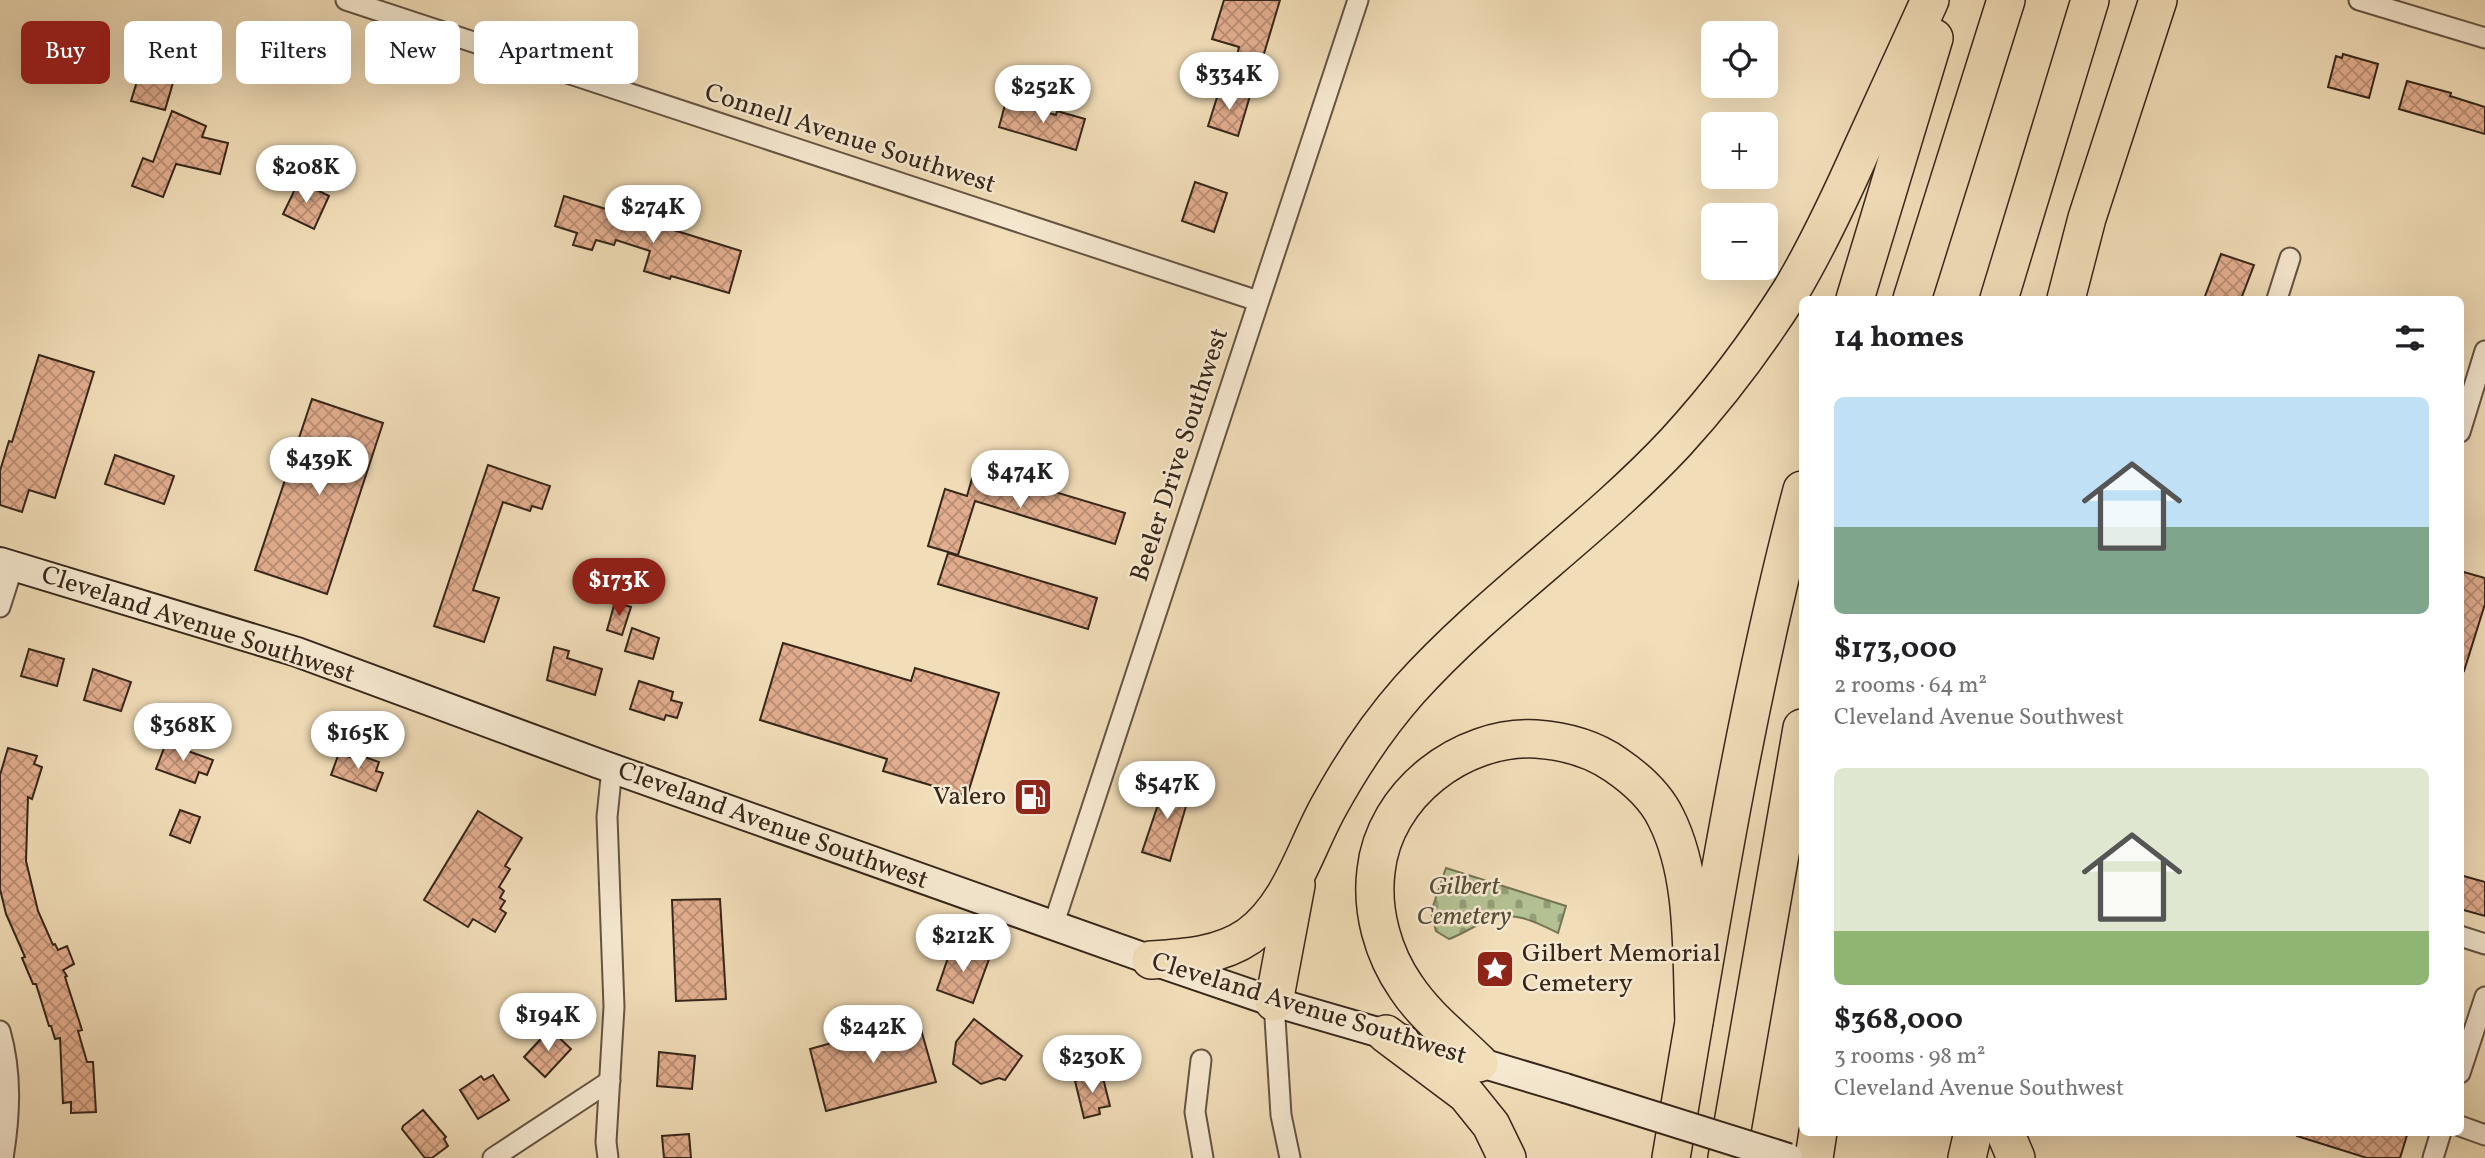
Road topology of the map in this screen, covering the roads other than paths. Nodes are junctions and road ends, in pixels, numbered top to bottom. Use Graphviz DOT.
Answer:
graph roads {
  1 [pos="346,0"];
  2 [pos="1358,0"];
  3 [pos="1930,0"];
  4 [pos="1945,0"];
  5 [pos="2006,0"];
  6 [pos="2090,0"];
  7 [pos="2099,0"];
  8 [pos="2158,0"];
  9 [pos="2360,0"];
  10 [pos="2485,38"];
  11 [pos="2054,119"];
  12 [pos="2290,258"];
  13 [pos="1856,296"];
  14 [pos="1913,296"];
  15 [pos="1999,296"];
  16 [pos="2067,296"];
  17 [pos="2278,296"];
  18 [pos="1258,301"];
  19 [pos="2485,351"];
  20 [pos="2464,419"];
  21 [pos="1799,503"];
  22 [pos="6,564"];
  23 [pos="0,607"];
  24 [pos="1799,746"];
  25 [pos="612,768"];
  26 [pos="1303,860"];
  27 [pos="1053,926"];
  28 [pos="2464,937"];
  29 [pos="2485,944"];
  30 [pos="1151,960"];
  31 [pos="2485,997"];
  32 [pos="1274,1002"];
  33 [pos="1694,1021"];
  34 [pos="0,1031"];
  35 [pos="1386,1034"];
  36 [pos="1201,1060"];
  37 [pos="2464,1061"];
  38 [pos="1479,1063"];
  39 [pos="610,1081"];
  40 [pos="2464,1127"];
  41 [pos="2485,1135"];
  42 [pos="1817,1136"];
  43 [pos="1972,1136"];
  44 [pos="2008,1136"];
  45 [pos="2440,1136"];
  46 [pos="3,1158"];
  47 [pos="494,1158"];
  48 [pos="608,1158"];
  49 [pos="1203,1158"];
  50 [pos="1290,1158"];
  51 [pos="1507,1158"];
  52 [pos="1671,1158"];
  53 [pos="1727,1158"];
  54 [pos="1788,1158"];
  55 [pos="1814,1158"];
  56 [pos="1967,1158"];
  57 [pos="2016,1158"];
  58 [pos="2433,1158"];
  1 -- 18 [label="street, Connell Avenue Southwest"];
  2 -- 18 [label="street, Beeler Drive Southwest"];
  3 -- 26 [label="highway"];
  4 -- 13 [label="highway"];
  5 -- 14 [label="highway"];
  6 -- 11 [label="highway"];
  7 -- 11 [label="highway"];
  8 -- 16 [label="highway"];
  9 -- 10 [label="street"];
  11 -- 15 [label="highway"];
  12 -- 17 [label="street"];
  18 -- 27 [label="street, Beeler Drive Southwest"];
  19 -- 20 [label="street"];
  21 -- 33 [label="highway"];
  22 -- 23 [label="street"];
  22 -- 25 [label="main road, Cleveland Avenue Southwest"];
  24 -- 53 [label="highway"];
  25 -- 27 [label="main road, Cleveland Avenue Southwest"];
  25 -- 39 [label="street"];
  26 -- 30 [label="highway"];
  26 -- 32 [label="highway"];
  27 -- 30 [label="main road, Cleveland Avenue Southwest"];
  28 -- 29 [label="street"];
  30 -- 32 [label="main road, Cleveland Avenue Southwest"];
  31 -- 37 [label="street"];
  32 -- 35 [label="main road, Cleveland Avenue Southwest"];
  32 -- 50 [label="street"];
  33 -- 38 [label="highway"];
  33 -- 52 [label="highway"];
  34 -- 46 [label="street"];
  35 -- 38 [label="main road, Cleveland Avenue Southwest"];
  35 -- 51 [label="highway"];
  36 -- 49 [label="street"];
  38 -- 54 [label="main road, Cleveland Avenue Southwest, bridge"];
  39 -- 47 [label="street"];
  39 -- 48 [label="street"];
  40 -- 41 [label="street"];
  42 -- 55 [label="highway"];
  43 -- 56 [label="highway"];
  44 -- 57 [label="highway"];
  45 -- 58 [label="street"];
}
